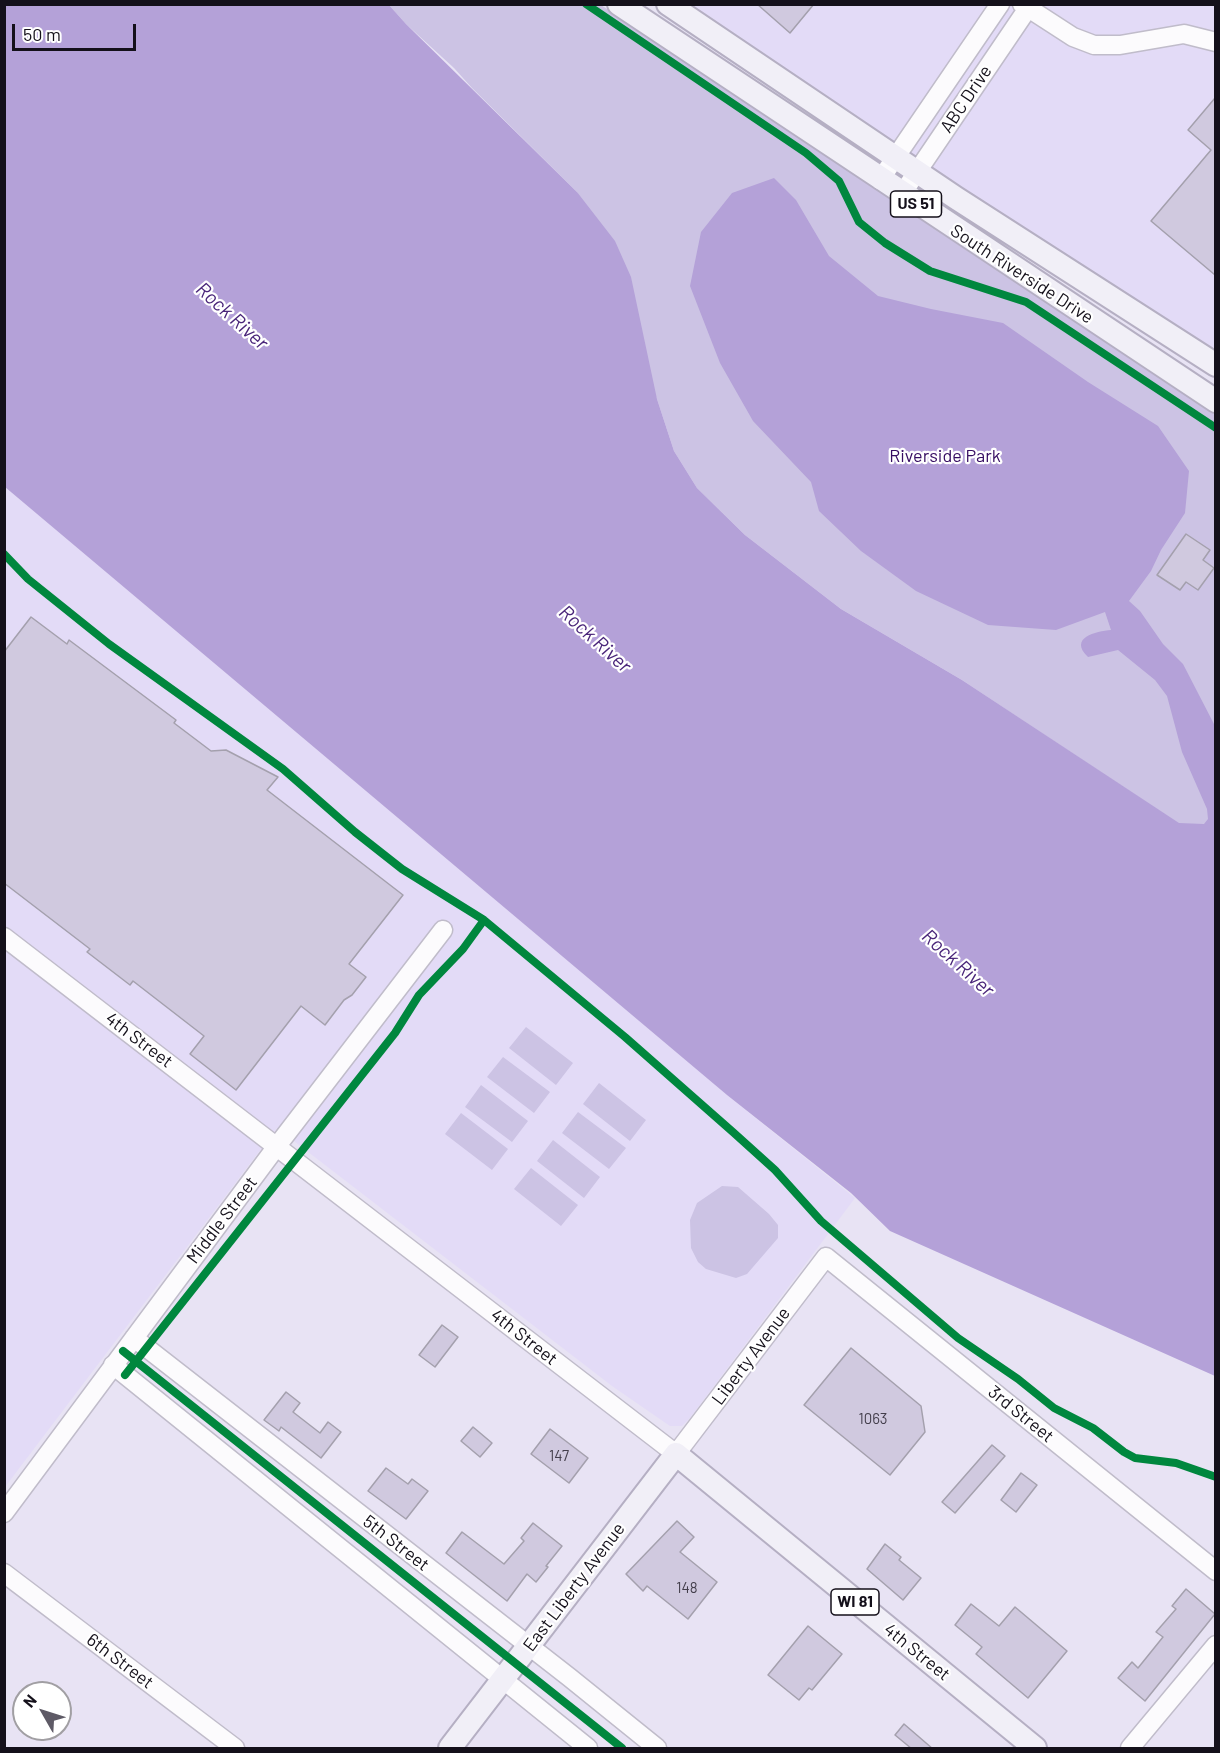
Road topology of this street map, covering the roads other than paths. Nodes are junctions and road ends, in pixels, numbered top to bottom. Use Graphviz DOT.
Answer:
graph roads {
  1 [pos="619,4"];
  2 [pos="668,4"];
  3 [pos="1000,4"];
  4 [pos="1025,6"];
  5 [pos="1215,42"];
  6 [pos="896,157"];
  7 [pos="917,171"];
  8 [pos="880,180"];
  9 [pos="902,195"];
  10 [pos="1215,365"];
  11 [pos="1215,402"];
  12 [pos="443,930"];
  13 [pos="4,937"];
  14 [pos="277,1146"];
  15 [pos="826,1257"];
  16 [pos="134,1338"];
  17 [pos="113,1365"];
  18 [pos="676,1454"];
  19 [pos="4,1513"];
  20 [pos="1215,1571"];
  21 [pos="4,1573"];
  22 [pos="1215,1645"];
  23 [pos="529,1647"];
  24 [pos="504,1679"];
  25 [pos="235,1749"];
  26 [pos="450,1749"];
  27 [pos="588,1749"];
  28 [pos="657,1749"];
  29 [pos="1035,1749"];
  30 [pos="1130,1749"];
  1 -- 8 [label="main road, South Riverside Drive / US 51"];
  2 -- 6 [label="main road, South Riverside Drive / US 51"];
  3 -- 6 [label="street, ABC Drive"];
  4 -- 5 [label="street"];
  4 -- 7 [label="street, ABC Drive"];
  6 -- 7 [label="main road, South Riverside Drive / US 51"];
  6 -- 8 [label="street, ABC Drive"];
  7 -- 9 [label="street, ABC Drive"];
  7 -- 10 [label="main road, South Riverside Drive / US 51"];
  8 -- 9 [label="main road, South Riverside Drive / US 51"];
  9 -- 11 [label="main road, South Riverside Drive / US 51"];
  12 -- 14 [label="street, Middle Street"];
  13 -- 14 [label="street, 4th Street"];
  14 -- 16 [label="street, Middle Street"];
  14 -- 18 [label="street, 4th Street"];
  15 -- 18 [label="street, Liberty Avenue"];
  15 -- 20 [label="street, 3rd Street"];
  16 -- 17 [label="street, Middle Street"];
  16 -- 23 [label="street, 5th Street"];
  17 -- 19 [label="street, Middle Street"];
  17 -- 24 [label="street"];
  18 -- 23 [label="main road, East Liberty Avenue"];
  18 -- 29 [label="main road, 4th Street / WI 81"];
  21 -- 25 [label="street, 6th Street"];
  22 -- 30 [label="street"];
  23 -- 24 [label="main road, East Liberty Avenue"];
  23 -- 28 [label="street, 5th Street"];
  24 -- 26 [label="main road, East Liberty Avenue"];
  24 -- 27 [label="street"];
}
